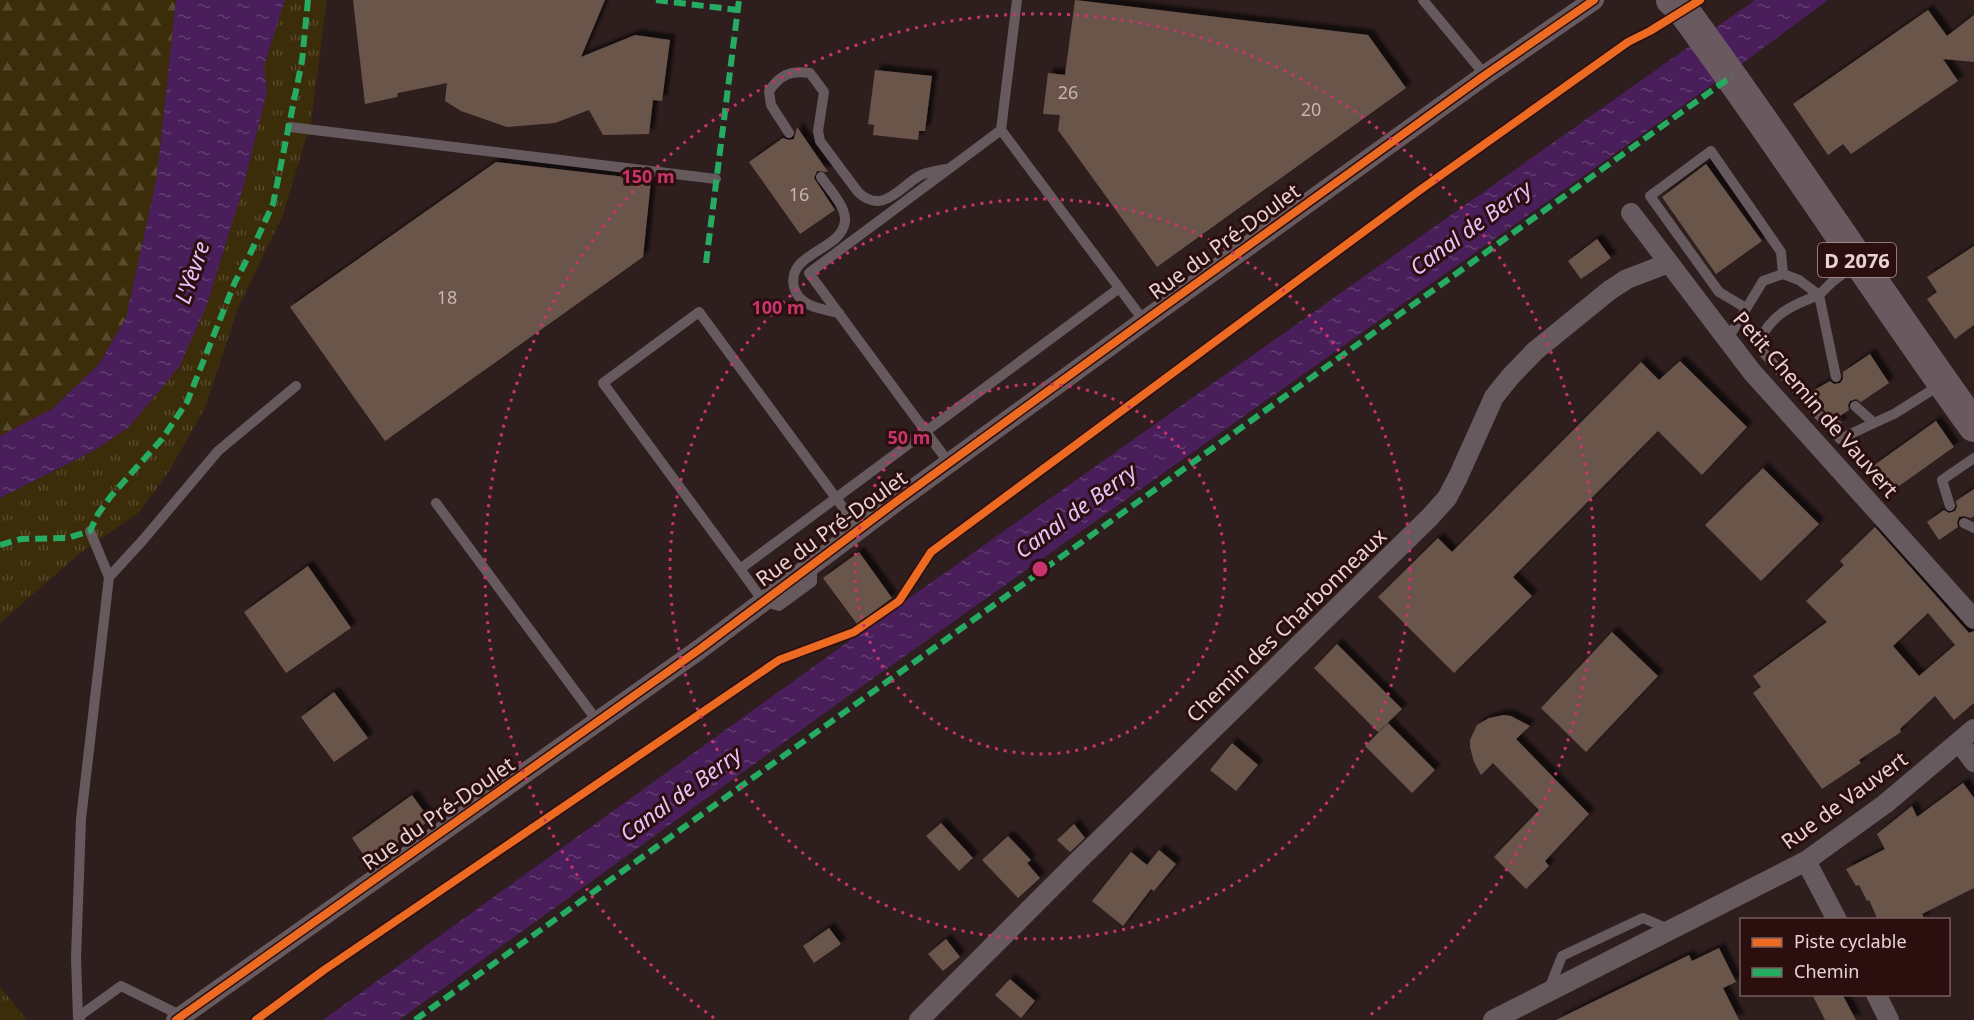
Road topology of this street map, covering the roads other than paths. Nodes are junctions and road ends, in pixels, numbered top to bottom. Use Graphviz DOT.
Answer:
graph roads {
  1 [pos="1017,0"];
  2 [pos="1423,0"];
  3 [pos="1594,0"];
  4 [pos="1678,5"];
  5 [pos="1485,75"];
  6 [pos="290,127"];
  7 [pos="1001,130"];
  8 [pos="789,133"];
  9 [pos="952,167"];
  10 [pos="820,177"];
  11 [pos="716,179"];
  12 [pos="1631,213"];
  13 [pos="1858,262"];
  14 [pos="1669,263"];
  15 [pos="1783,274"];
  16 [pos="1118,289"];
  17 [pos="1819,295"];
  18 [pos="1746,308"];
  19 [pos="839,313"];
  20 [pos="1144,321"];
  21 [pos="1727,340"];
  22 [pos="1836,377"];
  23 [pos="1943,383"];
  24 [pos="296,386"];
  25 [pos="1855,406"];
  26 [pos="1874,423"];
  27 [pos="1974,426"];
  28 [pos="926,431"];
  29 [pos="1974,458"];
  30 [pos="949,464"];
  31 [pos="836,498"];
  32 [pos="436,503"];
  33 [pos="1950,506"];
  34 [pos="859,529"];
  35 [pos="90,531"];
  36 [pos="740,569"];
  37 [pos="108,577"];
  38 [pos="763,601"];
  39 [pos="1974,619"];
  40 [pos="598,722"];
  41 [pos="1966,735"];
  42 [pos="1974,762"];
  43 [pos="1806,861"];
  44 [pos="1836,918"];
  45 [pos="1877,996"];
  46 [pos="179,1018"];
  47 [pos="79,1019"];
  48 [pos="919,1020"];
  49 [pos="1492,1020"];
  50 [pos="1890,1020"];
  1 -- 7 [label="lane"];
  2 -- 5 [label="lane"];
  3 -- 5 [label="street, Rue du Pré-Doulet"];
  4 -- 13 [label="main road, D 2076"];
  5 -- 20 [label="street, Rue du Pré-Doulet"];
  6 -- 11 [label="lane"];
  7 -- 9 [label="lane"];
  7 -- 16 [label="lane"];
  8 -- 9 [label="lane"];
  9 -- 19 [label="lane"];
  10 -- 19 [label="lane"];
  12 -- 14 [label="street, Petit Chemin de Vauvert"];
  13 -- 17 [label="lane"];
  13 -- 23 [label="main road, D 2076"];
  14 -- 21 [label="street, Petit Chemin de Vauvert"];
  14 -- 48 [label="street, Chemin des Charbonneaux"];
  15 -- 17 [label="lane"];
  15 -- 18 [label="lane"];
  15 -- 18 [label="lane"];
  16 -- 20 [label="lane"];
  16 -- 28 [label="lane"];
  17 -- 22 [label="lane"];
  17 -- 26 [label="lane"];
  18 -- 21 [label="lane"];
  19 -- 28 [label="lane"];
  20 -- 30 [label="street, Rue du Pré-Doulet"];
  21 -- 39 [label="street, Petit Chemin de Vauvert"];
  23 -- 26 [label="lane"];
  23 -- 27 [label="main road, D 2076"];
  24 -- 37 [label="lane"];
  25 -- 26 [label="lane"];
  28 -- 30 [label="lane"];
  28 -- 31 [label="lane"];
  29 -- 33 [label="lane"];
  30 -- 34 [label="street, Rue du Pré-Doulet"];
  31 -- 34 [label="lane"];
  31 -- 36 [label="lane"];
  31 -- 36 [label="lane"];
  32 -- 40 [label="lane"];
  34 -- 38 [label="street, Rue du Pré-Doulet"];
  35 -- 37 [label="lane"];
  36 -- 38 [label="lane"];
  37 -- 47 [label="lane"];
  38 -- 40 [label="street, Rue du Pré-Doulet"];
  40 -- 46 [label="street, Rue du Pré-Doulet"];
  41 -- 42 [label="street"];
  41 -- 43 [label="street, Rue de Vauvert"];
  43 -- 44 [label="street"];
  43 -- 49 [label="street, Rue de Vauvert"];
  45 -- 50 [label="street"];
  46 -- 47 [label="lane"];
}
